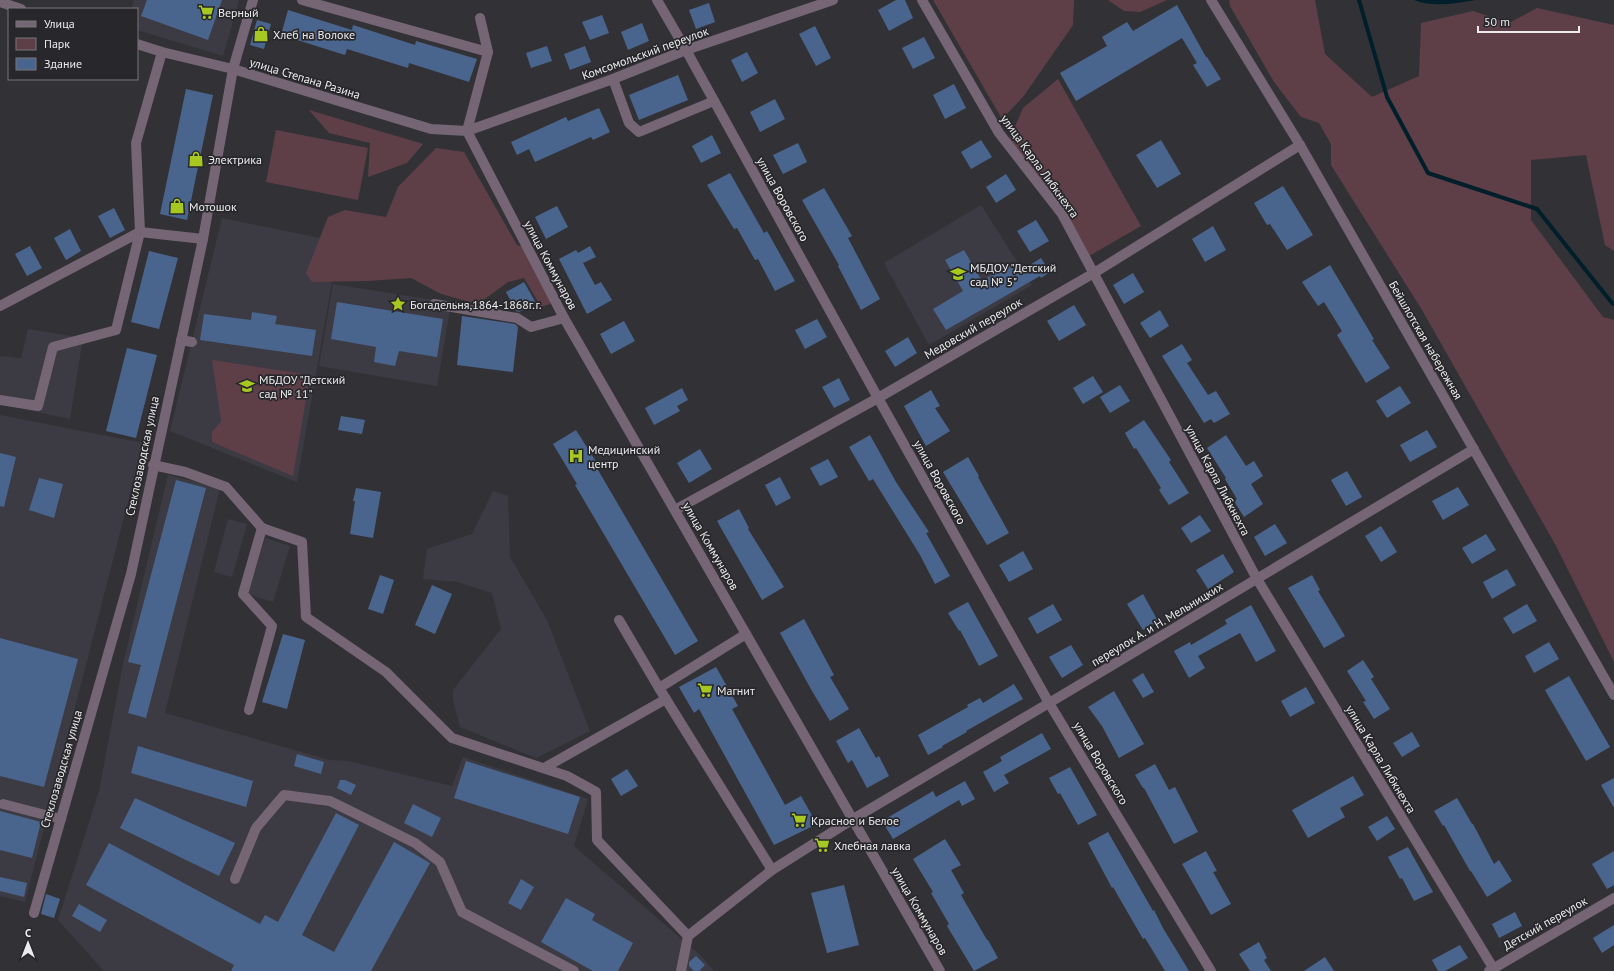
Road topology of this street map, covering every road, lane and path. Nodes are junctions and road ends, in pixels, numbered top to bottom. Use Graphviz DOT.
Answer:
graph roads {
  1 [pos="253,0"];
  2 [pos="302,0"];
  3 [pos="657,0"];
  4 [pos="833,0"];
  5 [pos="922,0"];
  6 [pos="1211,0"];
  7 [pos="0,2"];
  8 [pos="18,8"];
  9 [pos="480,18"];
  10 [pos="138,44"];
  11 [pos="686,50"];
  12 [pos="162,52"];
  13 [pos="488,52"];
  14 [pos="233,69"];
  15 [pos="613,79"];
  16 [pos="714,101"];
  17 [pos="467,131"];
  18 [pos="1300,145"];
  19 [pos="140,232"];
  20 [pos="202,239"];
  21 [pos="1094,273"];
  22 [pos="434,304"];
  23 [pos="0,306"];
  24 [pos="564,318"];
  25 [pos="181,340"];
  26 [pos="192,342"];
  27 [pos="878,398"];
  28 [pos="0,400"];
  29 [pos="1474,449"];
  30 [pos="153,465"];
  31 [pos="675,510"];
  32 [pos="262,528"];
  33 [pos="1257,579"];
  34 [pos="619,620"];
  35 [pos="746,634"];
  36 [pos="659,688"];
  37 [pos="1614,695"];
  38 [pos="666,699"];
  39 [pos="1049,703"];
  40 [pos="249,710"];
  41 [pos="544,768"];
  42 [pos="3,804"];
  43 [pos="61,819"];
  44 [pos="853,819"];
  45 [pos="772,870"];
  46 [pos="235,879"];
  47 [pos="1614,898"];
  48 [pos="34,913"];
  49 [pos="688,936"];
  50 [pos="1492,970"];
  51 [pos="574,971"];
  52 [pos="681,971"];
  53 [pos="940,971"];
  54 [pos="1211,971"];
  1 -- 14 [label="street, Стеклозаводская улица"];
  2 -- 13 [label="street"];
  3 -- 11 [label="street, улица Воровского"];
  4 -- 11 [label="street, Комсомольский переулок"];
  5 -- 21 [label="street, улица Карла Либкнехта"];
  6 -- 18 [label="street, Бейшлотская набережная"];
  7 -- 8 [label="street"];
  9 -- 13 [label="street"];
  10 -- 12 [label="street, улица Степана Разина"];
  11 -- 15 [label="street, Комсомольский переулок"];
  11 -- 16 [label="street, улица Воровского"];
  12 -- 14 [label="street, улица Степана Разина"];
  12 -- 19 [label="street"];
  13 -- 17 [label="street"];
  14 -- 17 [label="street, улица Степана Разина"];
  14 -- 20 [label="street, Стеклозаводская улица"];
  15 -- 16 [label="street"];
  15 -- 17 [label="street, Комсомольский переулок"];
  16 -- 27 [label="street, улица Воровского"];
  17 -- 24 [label="street, улица Коммунаров"];
  18 -- 21 [label="street, Медовский переулок"];
  18 -- 29 [label="street, Бейшлотская набережная"];
  19 -- 20 [label="street"];
  19 -- 23 [label="street"];
  19 -- 28 [label="street"];
  20 -- 25 [label="street, Стеклозаводская улица"];
  21 -- 27 [label="street, Медовский переулок"];
  21 -- 33 [label="street, улица Карла Либкнехта"];
  22 -- 24 [label="street"];
  24 -- 31 [label="street, улица Коммунаров"];
  25 -- 26 [label="street"];
  25 -- 30 [label="street, Стеклозаводская улица"];
  27 -- 31 [label="street, Медовский переулок"];
  27 -- 39 [label="street, улица Воровского"];
  29 -- 33 [label="street, переулок А. и Н. Мельницких"];
  29 -- 37 [label="street, Бейшлотская набережная"];
  30 -- 32 [label="street"];
  30 -- 43 [label="street, Стеклозаводская улица"];
  31 -- 35 [label="street, улица Коммунаров"];
  32 -- 40 [label="street"];
  32 -- 41 [label="street"];
  33 -- 39 [label="street, переулок А. и Н. Мельницких"];
  33 -- 50 [label="street, улица Карла Либкнехта"];
  34 -- 36 [label="street"];
  35 -- 36 [label="street"];
  35 -- 44 [label="street, улица Коммунаров"];
  36 -- 38 [label="street"];
  38 -- 41 [label="street"];
  38 -- 45 [label="street"];
  39 -- 44 [label="street, переулок А. и Н. Мельницких"];
  39 -- 54 [label="street, улица Воровского"];
  41 -- 49 [label="street"];
  42 -- 43 [label="street"];
  43 -- 48 [label="street, Стеклозаводская улица"];
  44 -- 45 [label="street, переулок А. и Н. Мельницких"];
  44 -- 53 [label="street, улица Коммунаров"];
  45 -- 49 [label="street, переулок А. и Н. Мельницких"];
  46 -- 51 [label="street"];
  47 -- 50 [label="street, Детский переулок"];
  49 -- 52 [label="street"];
}
